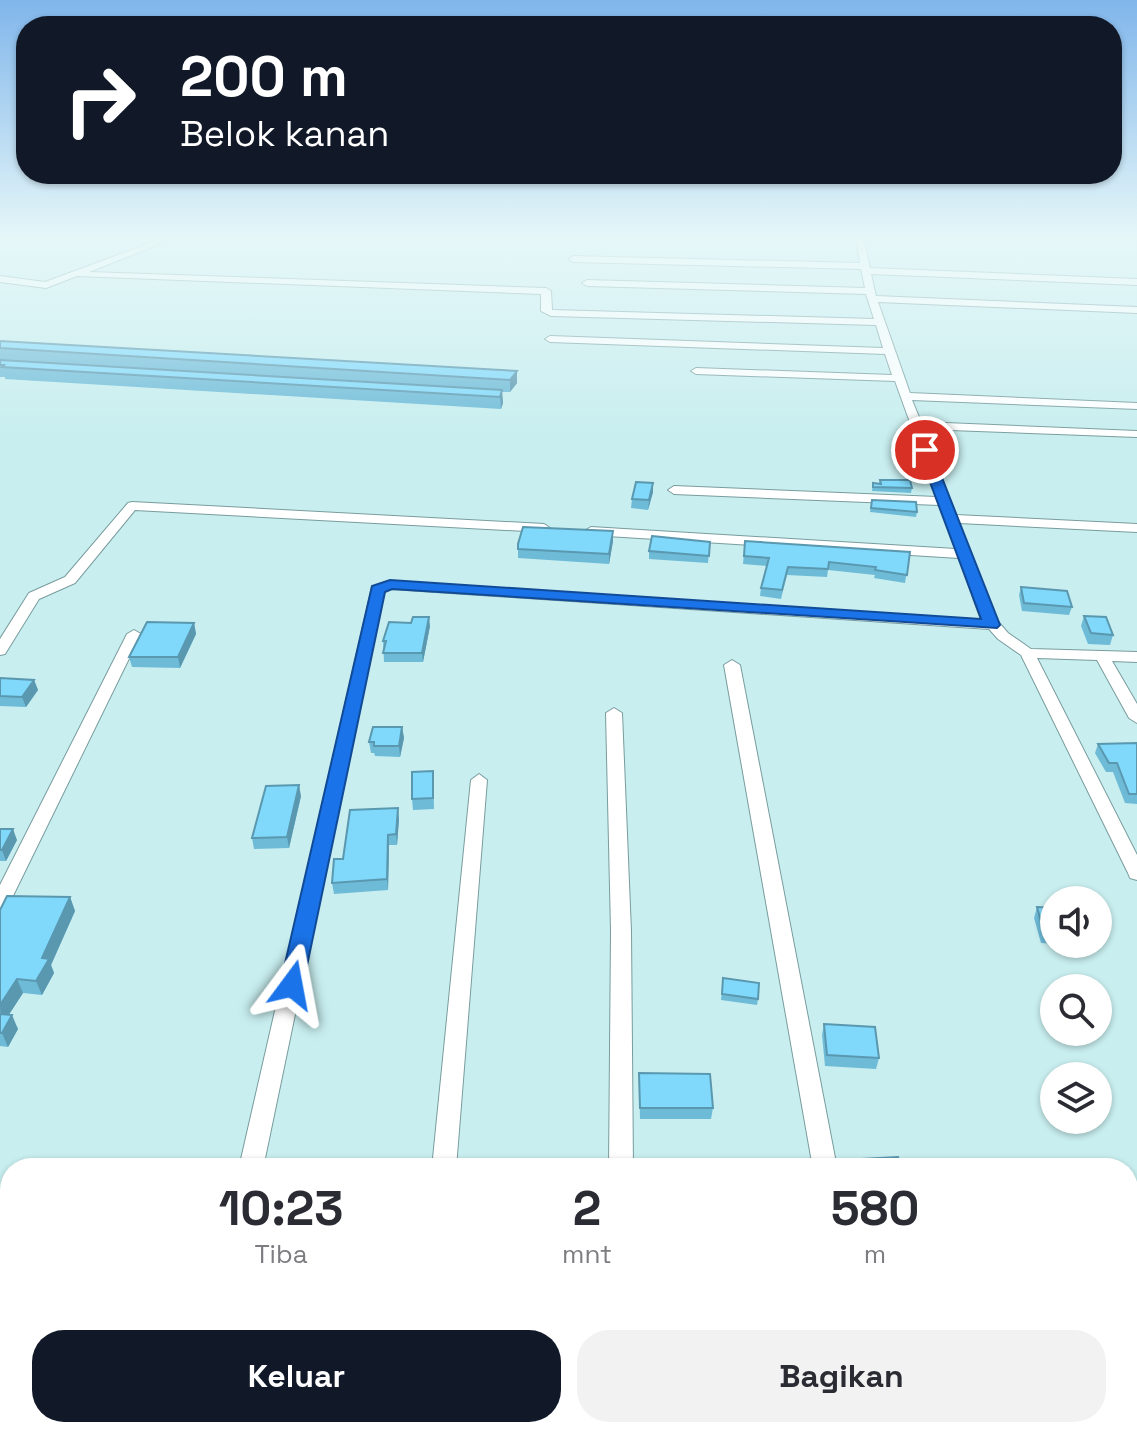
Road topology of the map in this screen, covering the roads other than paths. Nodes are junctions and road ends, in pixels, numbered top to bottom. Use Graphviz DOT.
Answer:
graph roads {
  1 [pos="546,306"];
  2 [pos="876,306"];
  3 [pos="1068,306"];
  4 [pos="1137,310"];
  5 [pos="882,322"];
  6 [pos="550,339"];
  7 [pos="889,351"];
  8 [pos="696,371"];
  9 [pos="899,378"];
  10 [pos="906,396"];
  11 [pos="1137,406"];
  12 [pos="916,425"];
  13 [pos="1137,434"];
  14 [pos="674,490"];
  15 [pos="942,501"];
  16 [pos="949,519"];
  17 [pos="1137,528"];
  18 [pos="557,529"];
  19 [pos="573,530"];
  20 [pos="964,554"];
  21 [pos="991,625"];
  22 [pos="134,634"];
  23 [pos="0,651"];
  24 [pos="1027,653"];
  25 [pos="1102,656"];
  26 [pos="1137,657"];
  27 [pos="732,665"];
  28 [pos="614,713"];
  29 [pos="1137,718"];
  30 [pos="479,780"];
  31 [pos="1137,873"];
  32 [pos="0,904"];
  33 [pos="253,1158"];
  34 [pos="445,1158"];
  35 [pos="621,1158"];
  36 [pos="823,1158"];
  1 -- 5 [label="street"];
  2 -- 5 [label="street"];
  3 -- 4 [label="street"];
  5 -- 7 [label="street"];
  6 -- 7 [label="street"];
  7 -- 9 [label="street"];
  8 -- 9 [label="street"];
  9 -- 10 [label="street"];
  10 -- 11 [label="street"];
  10 -- 12 [label="street"];
  12 -- 13 [label="street"];
  12 -- 15 [label="street"];
  14 -- 15 [label="street"];
  15 -- 16 [label="street"];
  16 -- 17 [label="street"];
  16 -- 20 [label="street"];
  18 -- 23 [label="street"];
  19 -- 20 [label="street"];
  20 -- 21 [label="street"];
  21 -- 24 [label="street"];
  21 -- 33 [label="street"];
  22 -- 32 [label="street"];
  24 -- 25 [label="street"];
  24 -- 31 [label="street"];
  25 -- 26 [label="street"];
  25 -- 29 [label="street"];
  27 -- 36 [label="street"];
  28 -- 35 [label="street"];
  30 -- 34 [label="street"];
}
